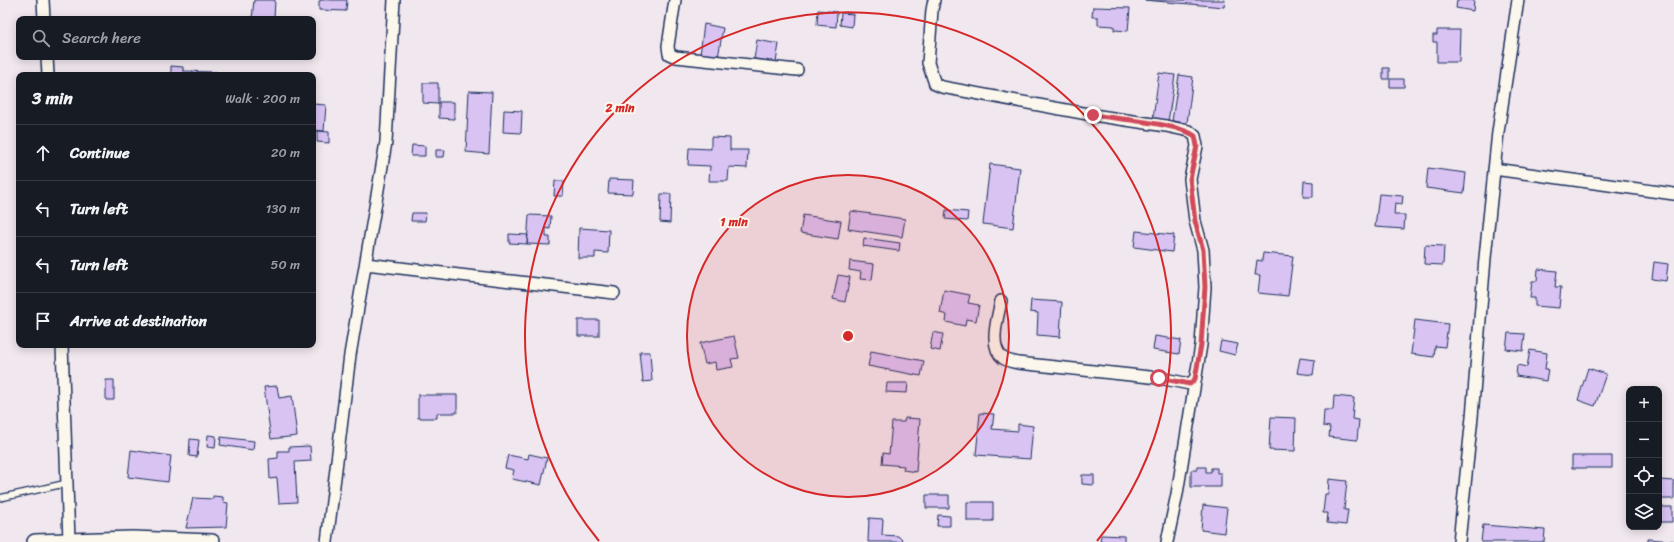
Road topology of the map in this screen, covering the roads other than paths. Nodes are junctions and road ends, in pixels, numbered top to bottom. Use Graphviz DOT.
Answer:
graph roads {
  1 [pos="43,0"];
  2 [pos="394,0"];
  3 [pos="675,0"];
  4 [pos="934,0"];
  5 [pos="1518,0"];
  6 [pos="44,16"];
  7 [pos="46,60"];
  8 [pos="797,70"];
  9 [pos="48,72"];
  10 [pos="1494,169"];
  11 [pos="1674,194"];
  12 [pos="366,264"];
  13 [pos="614,293"];
  14 [pos="1001,301"];
  15 [pos="62,348"];
  16 [pos="1195,379"];
  17 [pos="68,483"];
  18 [pos="0,498"];
  19 [pos="69,541"];
  20 [pos="34,542"];
  21 [pos="212,542"];
  22 [pos="327,542"];
  23 [pos="1167,542"];
  24 [pos="1459,542"];
  1 -- 6 [label="street"];
  2 -- 12 [label="street"];
  3 -- 8 [label="street"];
  4 -- 16 [label="street"];
  5 -- 10 [label="street"];
  7 -- 9 [label="street"];
  10 -- 11 [label="street"];
  10 -- 24 [label="street"];
  12 -- 13 [label="street"];
  12 -- 22 [label="street"];
  14 -- 16 [label="street"];
  15 -- 17 [label="street"];
  16 -- 23 [label="street"];
  17 -- 18 [label="lane"];
  17 -- 19 [label="street"];
  19 -- 20 [label="main road"];
  19 -- 21 [label="main road"];
}
